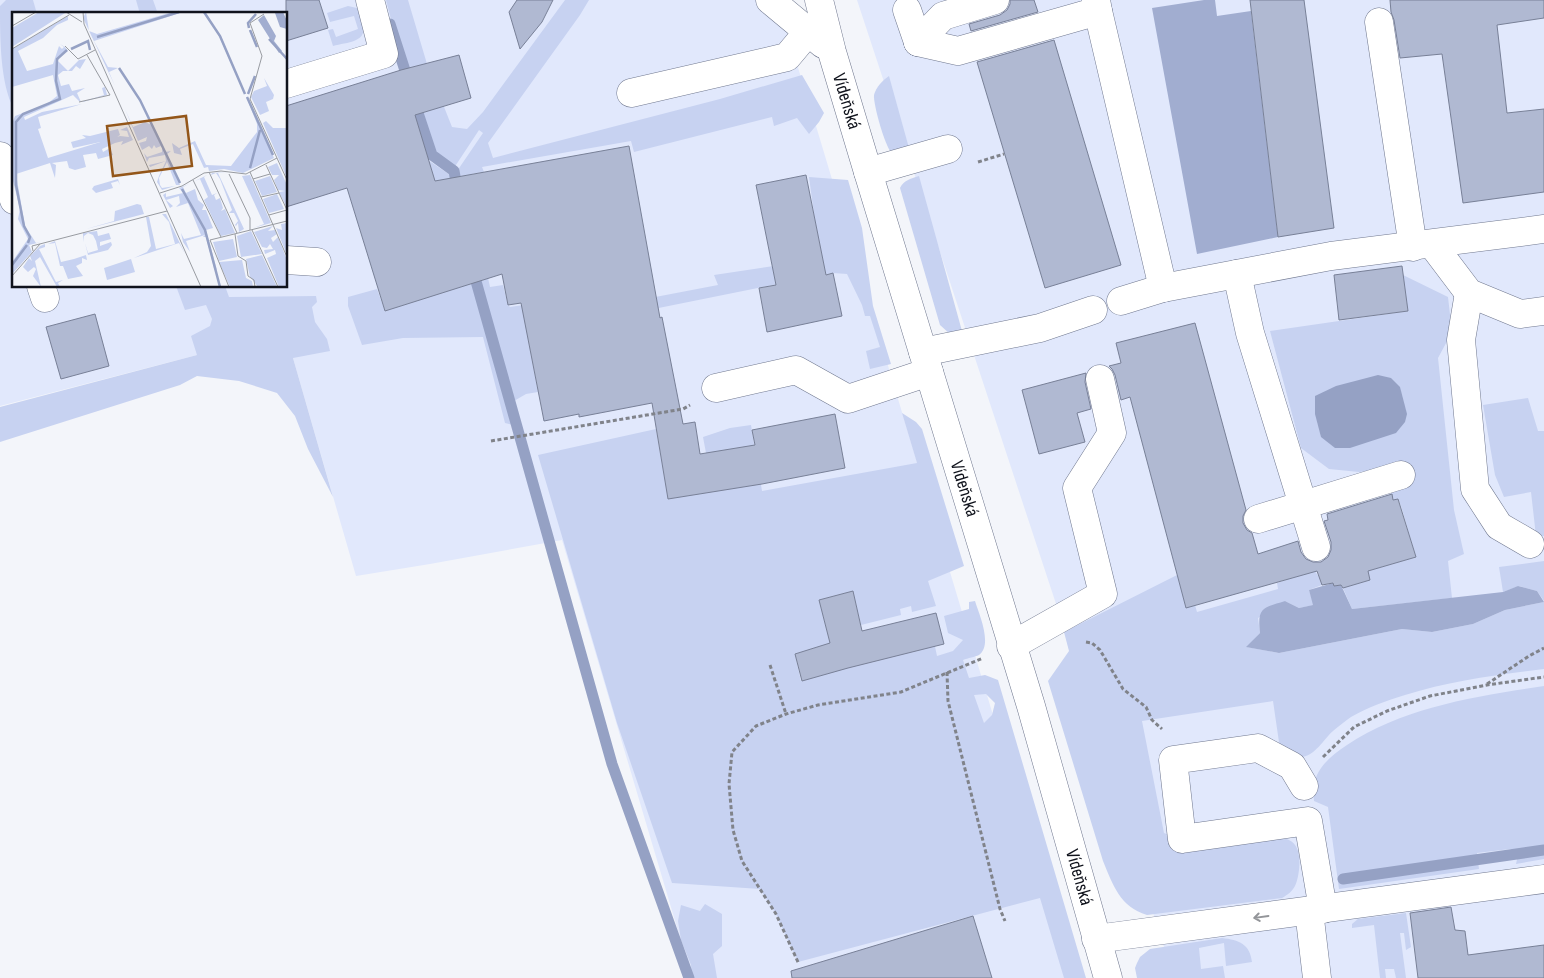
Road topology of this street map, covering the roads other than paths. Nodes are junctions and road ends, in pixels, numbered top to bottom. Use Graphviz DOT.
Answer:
graph roads {
  1 [pos="370,0"];
  2 [pos="770,0"];
  3 [pos="819,0"];
  4 [pos="995,0"];
  5 [pos="1097,6"];
  6 [pos="907,10"];
  7 [pos="1379,22"];
  8 [pos="808,32"];
  9 [pos="918,42"];
  10 [pos="832,52"];
  11 [pos="288,83"];
  12 [pos="631,93"];
  13 [pos="948,150"];
  14 [pos="0,156"];
  15 [pos="868,172"];
  16 [pos="12,194"];
  17 [pos="1544,229"];
  18 [pos="1423,246"];
  19 [pos="288,260"];
  20 [pos="317,262"];
  21 [pos="1237,274"];
  22 [pos="1163,288"];
  23 [pos="1469,292"];
  24 [pos="1120,301"];
  25 [pos="1093,310"];
  26 [pos="1544,311"];
  27 [pos="926,362"];
  28 [pos="1100,379"];
  29 [pos="716,388"];
  30 [pos="1401,475"];
  31 [pos="1304,505"];
  32 [pos="1258,519"];
  33 [pos="1530,544"];
  34 [pos="1316,547"];
  35 [pos="1011,646"];
  36 [pos="1304,786"];
  37 [pos="1544,879"];
  38 [pos="1316,910"];
  39 [pos="1096,939"];
  40 [pos="1108,978"];
  41 [pos="1317,978"];
  1 -- 11 [label="main road"];
  2 -- 8 [label="main road"];
  3 -- 10 [label="main road, Vídeňská"];
  4 -- 9 [label="main road"];
  5 -- 9 [label="main road"];
  5 -- 22 [label="main road"];
  6 -- 9 [label="main road"];
  7 -- 18 [label="main road"];
  8 -- 10 [label="main road"];
  8 -- 12 [label="main road"];
  10 -- 15 [label="main road, Vídeňská"];
  13 -- 15 [label="main road"];
  14 -- 16 [label="main road"];
  15 -- 27 [label="main road, Vídeňská"];
  17 -- 18 [label="main road"];
  18 -- 21 [label="main road"];
  18 -- 23 [label="main road"];
  19 -- 20 [label="main road"];
  21 -- 22 [label="main road"];
  21 -- 31 [label="main road"];
  22 -- 24 [label="main road"];
  23 -- 26 [label="main road"];
  23 -- 33 [label="main road"];
  25 -- 27 [label="main road"];
  27 -- 29 [label="main road"];
  27 -- 35 [label="main road, Vídeňská"];
  28 -- 35 [label="main road"];
  30 -- 31 [label="main road"];
  31 -- 32 [label="main road"];
  31 -- 34 [label="main road"];
  35 -- 39 [label="main road, Vídeňská"];
  36 -- 38 [label="main road"];
  37 -- 38 [label="main road"];
  38 -- 39 [label="main road, one-way"];
  38 -- 41 [label="main road"];
  39 -- 40 [label="main road, Vídeňská"];
}
